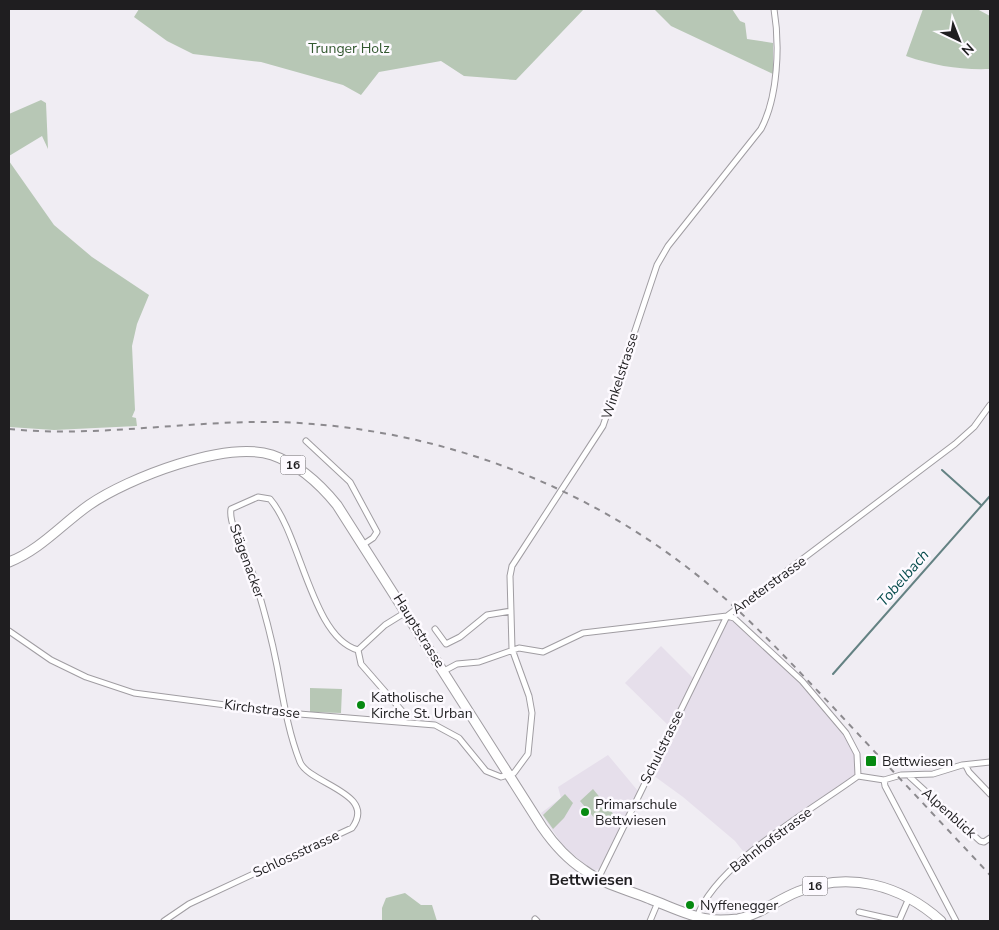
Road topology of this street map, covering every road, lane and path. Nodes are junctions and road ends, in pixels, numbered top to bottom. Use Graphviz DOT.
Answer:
graph roads {
  1 [pos="774,9"];
  2 [pos="990,405"];
  3 [pos="306,441"];
  4 [pos="364,544"];
  5 [pos="9,562"];
  6 [pos="511,611"];
  7 [pos="406,612"];
  8 [pos="728,616"];
  9 [pos="435,630"];
  10 [pos="9,631"];
  11 [pos="512,649"];
  12 [pos="358,650"];
  13 [pos="444,671"];
  14 [pos="287,713"];
  15 [pos="404,721"];
  16 [pos="990,762"];
  17 [pos="966,766"];
  18 [pos="509,775"];
  19 [pos="858,776"];
  20 [pos="910,776"];
  21 [pos="884,780"];
  22 [pos="990,794"];
  23 [pos="990,838"];
  24 [pos="598,879"];
  25 [pos="909,898"];
  26 [pos="658,902"];
  27 [pos="859,912"];
  28 [pos="698,917"];
  29 [pos="164,921"];
  30 [pos="650,921"];
  31 [pos="723,921"];
  32 [pos="899,921"];
  33 [pos="941,921"];
  34 [pos="956,921"];
  1 -- 6 [label="street, Winkelstrasse"];
  2 -- 8 [label="street, Aneterstrasse"];
  3 -- 4 [label="street"];
  4 -- 5 [label="main road, Hauptstrasse / 16"];
  4 -- 7 [label="main road, Hauptstrasse / 16"];
  6 -- 9 [label="street"];
  6 -- 11 [label="street, Winkelstrasse"];
  7 -- 12 [label="street"];
  7 -- 13 [label="main road, Hauptstrasse / 16"];
  8 -- 11 [label="street, Aneterstrasse"];
  8 -- 19 [label="street"];
  8 -- 24 [label="street, Schulstrasse"];
  10 -- 14 [label="street, Kirchstrasse"];
  11 -- 13 [label="street, Aneterstrasse"];
  11 -- 18 [label="street, Winkelstrasse"];
  12 -- 14 [label="street, Stägenacker"];
  12 -- 15 [label="street, Stägenacker"];
  13 -- 18 [label="main road, Hauptstrasse / 16"];
  14 -- 15 [label="street, Kirchstrasse"];
  14 -- 29 [label="street, Schlossstrasse"];
  15 -- 18 [label="street, Kirchstrasse"];
  16 -- 17 [label="street"];
  17 -- 20 [label="street"];
  17 -- 22 [label="street"];
  18 -- 24 [label="main road, Hauptstrasse / 16"];
  19 -- 21 [label="street"];
  19 -- 28 [label="street, Bahnhofstrasse"];
  20 -- 21 [label="street"];
  20 -- 23 [label="street, Alpenblick"];
  21 -- 34 [label="street"];
  24 -- 26 [label="main road, Hauptstrasse / 16"];
  25 -- 31 [label="main road, Hauptstrasse / 16"];
  25 -- 32 [label="street"];
  25 -- 33 [label="main road, Hauptstrasse / 16"];
  26 -- 28 [label="main road, Hauptstrasse / 16"];
  26 -- 30 [label="street"];
  27 -- 32 [label="street"];
  28 -- 31 [label="main road, Hauptstrasse / 16"];
}
